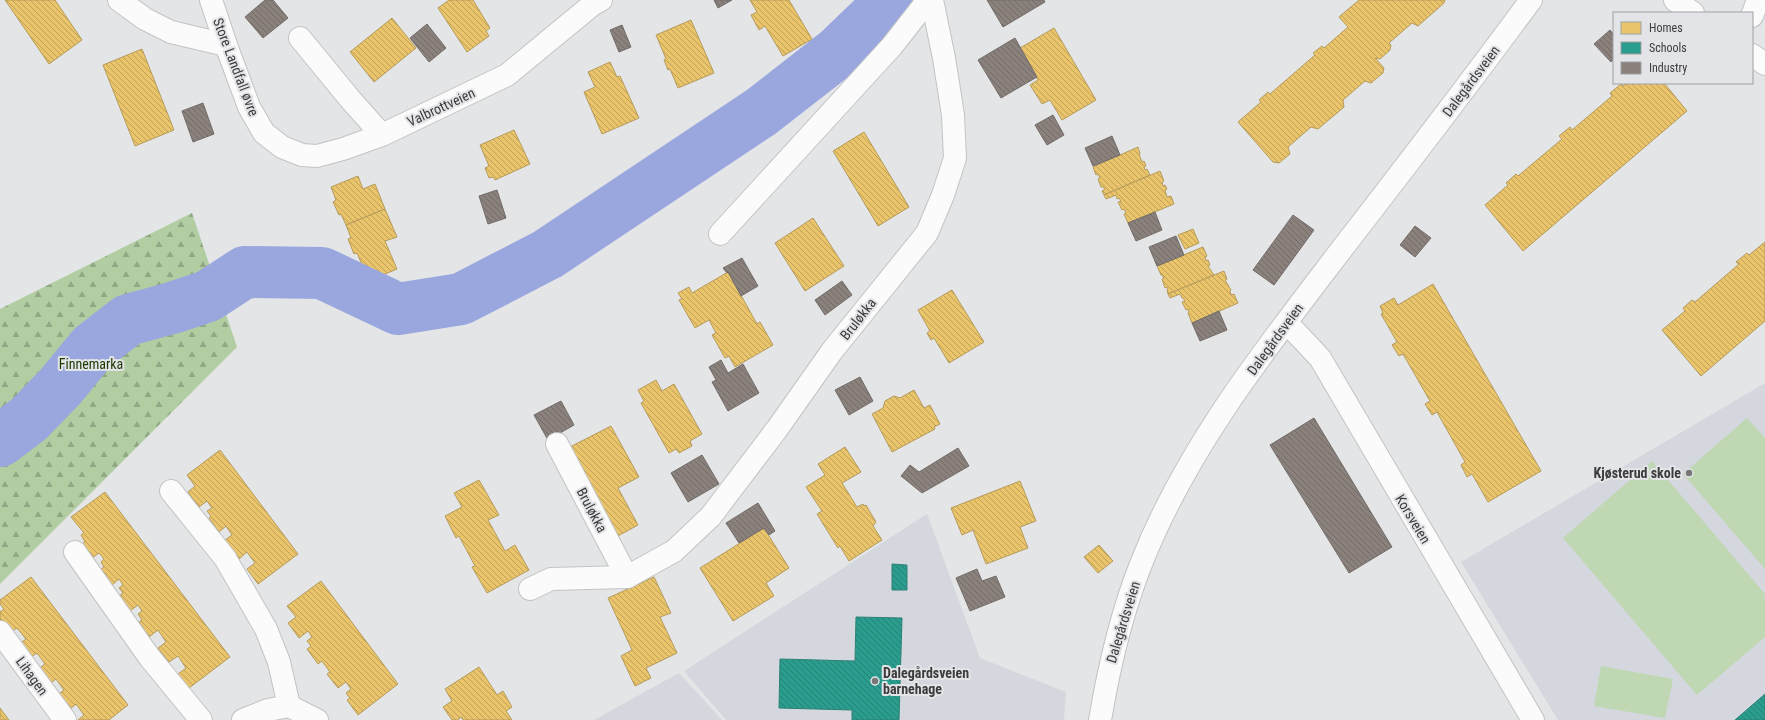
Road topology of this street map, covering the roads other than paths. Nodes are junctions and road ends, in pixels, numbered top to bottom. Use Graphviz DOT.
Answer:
graph roads {
  1 [pos="119,0"];
  2 [pos="211,0"];
  3 [pos="928,0"];
  4 [pos="932,0"];
  5 [pos="1531,0"];
  6 [pos="1675,0"];
  7 [pos="1758,0"];
  8 [pos="594,2"];
  9 [pos="1692,12"];
  10 [pos="1753,13"];
  11 [pos="300,38"];
  12 [pos="226,45"];
  13 [pos="1753,56"];
  14 [pos="1765,64"];
  15 [pos="264,133"];
  16 [pos="382,135"];
  17 [pos="720,234"];
  18 [pos="1287,323"];
  19 [pos="557,444"];
  20 [pos="171,491"];
  21 [pos="75,552"];
  22 [pos="627,577"];
  23 [pos="530,589"];
  24 [pos="0,632"];
  25 [pos="289,706"];
  26 [pos="65,720"];
  27 [pos="201,720"];
  28 [pos="243,720"];
  29 [pos="317,720"];
  30 [pos="1100,720"];
  31 [pos="1533,720"];
  1 -- 12 [label="street"];
  2 -- 12 [label="street, Store Landfall øvre"];
  3 -- 17 [label="street"];
  4 -- 22 [label="street, Bruløkka"];
  5 -- 18 [label="street, Dalegårdsveien"];
  6 -- 9 [label="street"];
  7 -- 10 [label="street"];
  8 -- 16 [label="street, Valbrottveien"];
  11 -- 16 [label="street"];
  12 -- 15 [label="street, Store Landfall øvre"];
  13 -- 14 [label="street"];
  15 -- 16 [label="street, Valbrottveien"];
  18 -- 30 [label="street, Dalegårdsveien"];
  18 -- 31 [label="street, Korsveien"];
  19 -- 22 [label="street, Bruløkka"];
  20 -- 25 [label="street"];
  21 -- 27 [label="street"];
  22 -- 23 [label="street, Bruløkka"];
  24 -- 26 [label="street, Lihagen"];
  25 -- 28 [label="street"];
  25 -- 29 [label="street"];
}
